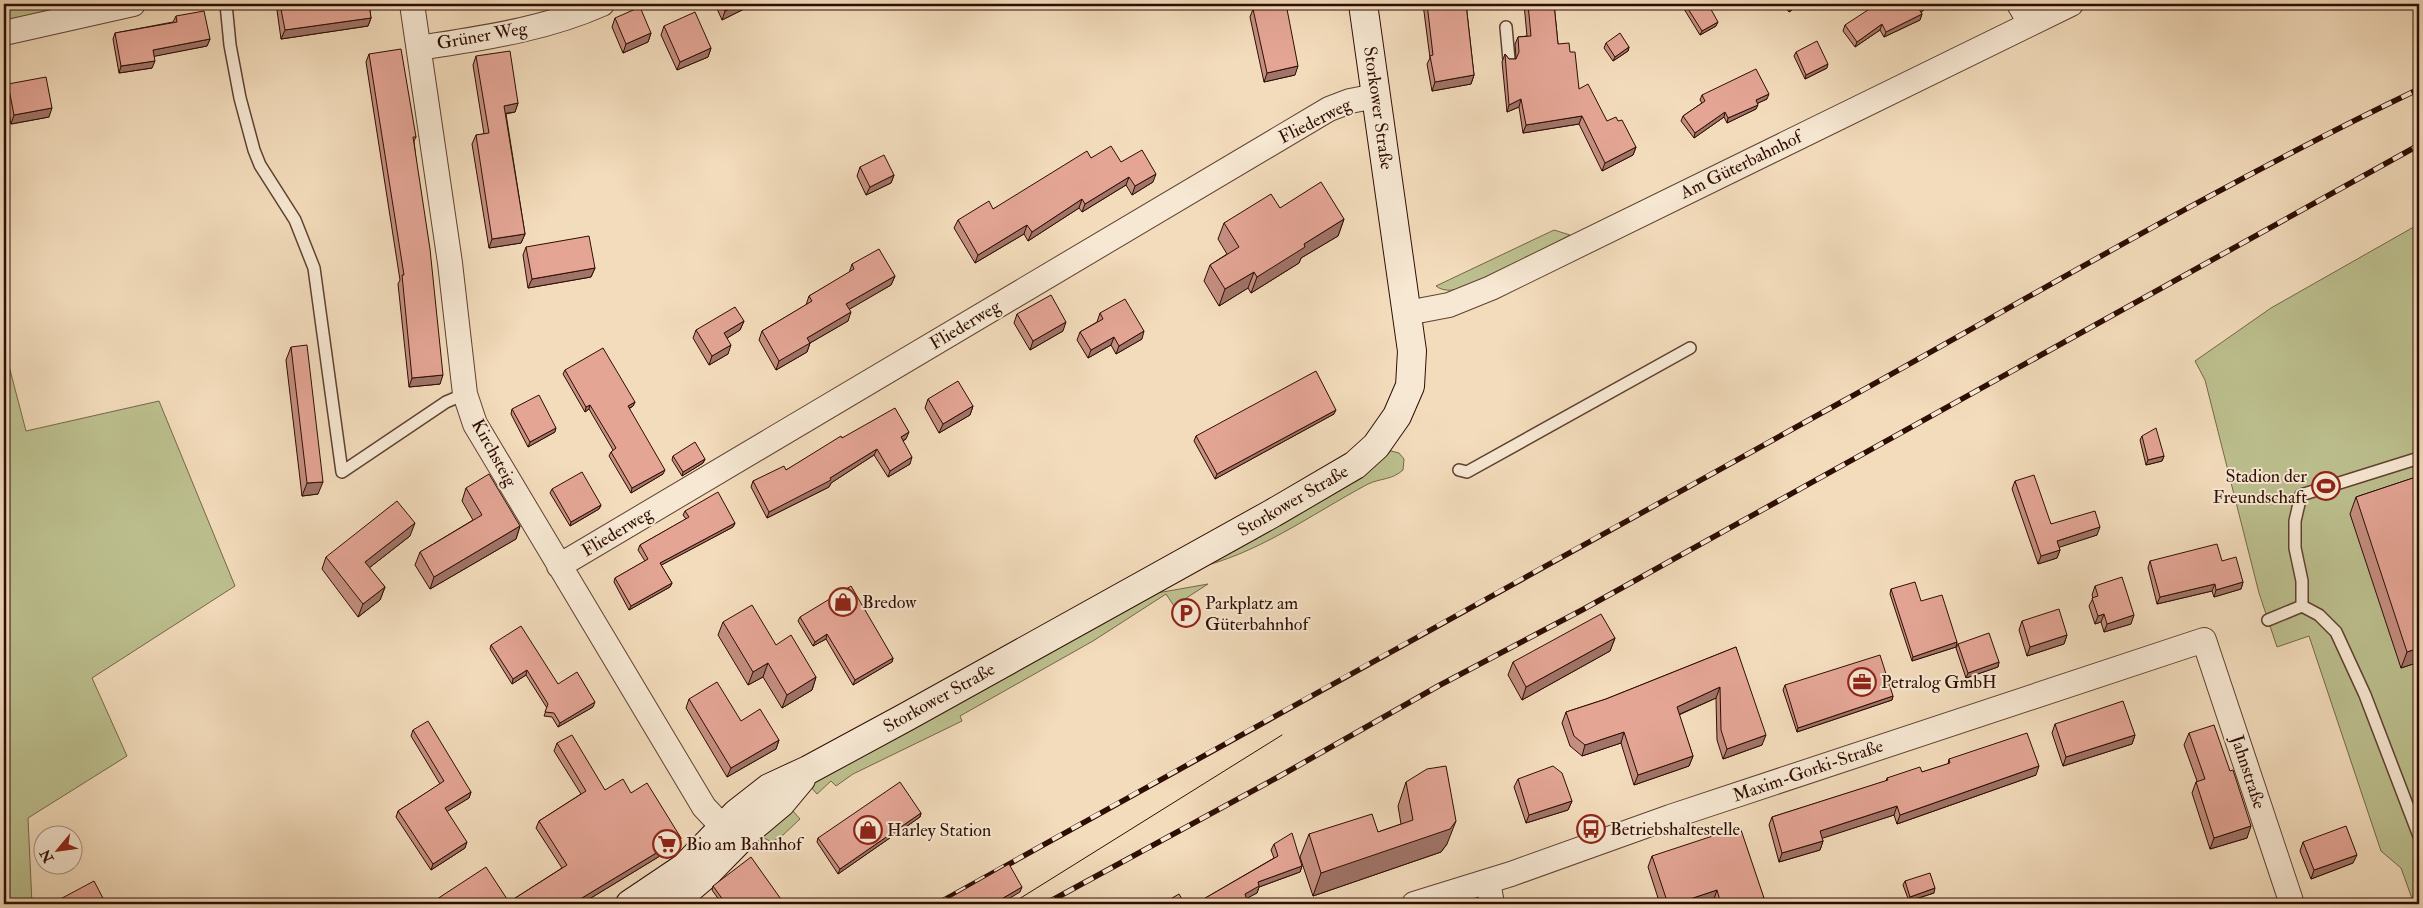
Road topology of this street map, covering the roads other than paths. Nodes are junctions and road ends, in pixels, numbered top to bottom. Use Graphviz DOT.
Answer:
graph roads {
  1 [pos="133,4"];
  2 [pos="226,4"];
  3 [pos="412,4"];
  4 [pos="602,4"];
  5 [pos="1363,4"];
  6 [pos="2070,4"];
  7 [pos="2025,14"];
  8 [pos="1506,27"];
  9 [pos="4,33"];
  10 [pos="419,48"];
  11 [pos="1509,60"];
  12 [pos="1376,96"];
  13 [pos="1407,312"];
  14 [pos="1690,348"];
  15 [pos="465,394"];
  16 [pos="2419,458"];
  17 [pos="1459,470"];
  18 [pos="559,566"];
  19 [pos="2302,606"];
  20 [pos="2268,620"];
  21 [pos="2204,640"];
  22 [pos="730,835"];
  23 [pos="2419,836"];
  24 [pos="1488,881"];
  25 [pos="630,904"];
  26 [pos="666,904"];
  27 [pos="1414,904"];
  28 [pos="1492,904"];
  29 [pos="2292,904"];
  1 -- 9 [label="street"];
  2 -- 15 [label="lane"];
  3 -- 10 [label="street, Kirchsteig"];
  4 -- 10 [label="street, Grüner Weg"];
  5 -- 12 [label="main road, Storkower Straße"];
  6 -- 7 [label="street, Am Güterbahnhof"];
  7 -- 13 [label="street, Am Güterbahnhof"];
  8 -- 11 [label="lane"];
  10 -- 15 [label="street, Kirchsteig"];
  12 -- 13 [label="main road, Storkower Straße"];
  12 -- 18 [label="street, Fliederweg"];
  13 -- 22 [label="main road, Storkower Straße"];
  14 -- 17 [label="lane"];
  15 -- 18 [label="street, Kirchsteig"];
  16 -- 19 [label="lane"];
  18 -- 22 [label="street, Kirchsteig"];
  19 -- 20 [label="lane"];
  19 -- 23 [label="lane"];
  21 -- 24 [label="street, Maxim-Gorki-Straße"];
  21 -- 29 [label="street, Jahnstraße"];
  22 -- 25 [label="main road, Storkower Straße"];
  22 -- 26 [label="main road, Storkower Straße"];
  24 -- 27 [label="street, Maxim-Gorki-Straße"];
  24 -- 28 [label="street"];
}
